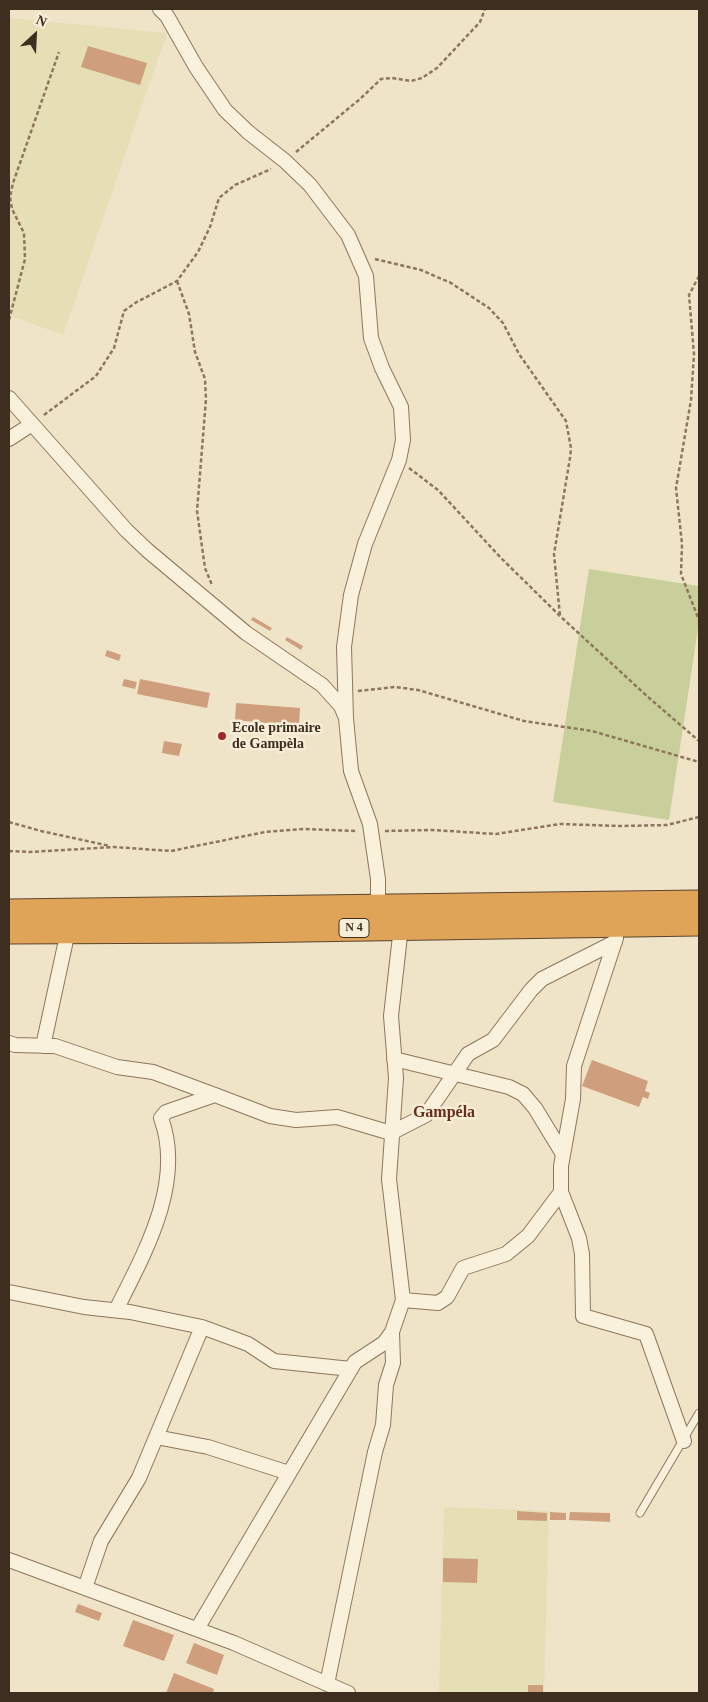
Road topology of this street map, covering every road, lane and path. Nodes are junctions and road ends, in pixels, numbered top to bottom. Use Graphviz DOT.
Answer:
graph roads {
  1 [pos="160,9"];
  2 [pos="485,9"];
  3 [pos="58,52"];
  4 [pos="286,161"];
  5 [pos="358,256"];
  6 [pos="699,276"];
  7 [pos="177,281"];
  8 [pos="9,320"];
  9 [pos="9,398"];
  10 [pos="32,424"];
  11 [pos="9,439"];
  12 [pos="399,460"];
  13 [pos="223,614"];
  14 [pos="560,616"];
  15 [pos="699,620"];
  16 [pos="345,692"];
  17 [pos="346,718"];
  18 [pos="699,741"];
  19 [pos="699,762"];
  20 [pos="699,817"];
  21 [pos="9,822"];
  22 [pos="371,831"];
  23 [pos="114,846"];
  24 [pos="9,851"];
  25 [pos="699,903"];
  26 [pos="378,907"];
  27 [pos="9,912"];
  28 [pos="699,923"];
  29 [pos="401,927"];
  30 [pos="9,931"];
  31 [pos="68,931"];
  32 [pos="617,933"];
  33 [pos="43,1046"];
  34 [pos="11,1048"];
  35 [pos="394,1059"];
  36 [pos="453,1074"];
  37 [pos="215,1095"];
  38 [pos="391,1134"];
  39 [pos="563,1154"];
  40 [pos="561,1192"];
  41 [pos="9,1292"];
  42 [pos="403,1300"];
  43 [pos="116,1310"];
  44 [pos="202,1327"];
  45 [pos="392,1332"];
  46 [pos="351,1369"];
  47 [pos="699,1413"];
  48 [pos="156,1437"];
  49 [pos="684,1441"];
  50 [pos="289,1473"];
  51 [pos="640,1514"];
  52 [pos="9,1560"];
  53 [pos="85,1588"];
  54 [pos="197,1629"];
  55 [pos="327,1684"];
  56 [pos="348,1693"];
  1 -- 4 [label="street"];
  2 -- 4 [label="path"];
  3 -- 8 [label="path"];
  4 -- 5 [label="street"];
  4 -- 7 [label="path"];
  5 -- 12 [label="street"];
  5 -- 14 [label="path"];
  6 -- 15 [label="path"];
  7 -- 10 [label="path"];
  7 -- 13 [label="path"];
  9 -- 10 [label="street"];
  10 -- 11 [label="street"];
  10 -- 13 [label="street"];
  12 -- 14 [label="path"];
  12 -- 16 [label="street"];
  13 -- 17 [label="street"];
  14 -- 18 [label="path"];
  16 -- 17 [label="street"];
  16 -- 19 [label="path"];
  17 -- 22 [label="street"];
  20 -- 22 [label="path"];
  21 -- 23 [label="path"];
  22 -- 23 [label="path"];
  22 -- 26 [label="street"];
  23 -- 24 [label="path"];
  25 -- 26 [label="highway, N 4"];
  26 -- 27 [label="highway, N 4"];
  28 -- 32 [label="highway, N 4"];
  29 -- 31 [label="highway, N 4"];
  29 -- 32 [label="highway, N 4"];
  29 -- 35 [label="street"];
  30 -- 31 [label="highway, N 4"];
  31 -- 33 [label="street"];
  32 -- 36 [label="street"];
  32 -- 39 [label="street"];
  33 -- 34 [label="street"];
  33 -- 37 [label="street"];
  35 -- 36 [label="street"];
  35 -- 38 [label="street"];
  36 -- 38 [label="street"];
  36 -- 39 [label="street"];
  37 -- 38 [label="street"];
  37 -- 43 [label="street"];
  38 -- 42 [label="street"];
  39 -- 40 [label="street"];
  40 -- 42 [label="street"];
  40 -- 49 [label="street"];
  41 -- 43 [label="street"];
  42 -- 45 [label="street"];
  43 -- 44 [label="street"];
  44 -- 46 [label="street"];
  44 -- 48 [label="street"];
  45 -- 46 [label="street"];
  45 -- 55 [label="street"];
  46 -- 50 [label="street"];
  47 -- 49 [label="lane"];
  48 -- 50 [label="street"];
  48 -- 53 [label="street"];
  49 -- 51 [label="lane"];
  50 -- 54 [label="street"];
  52 -- 53 [label="street"];
  53 -- 54 [label="street"];
  54 -- 55 [label="street"];
  55 -- 56 [label="street"];
}
